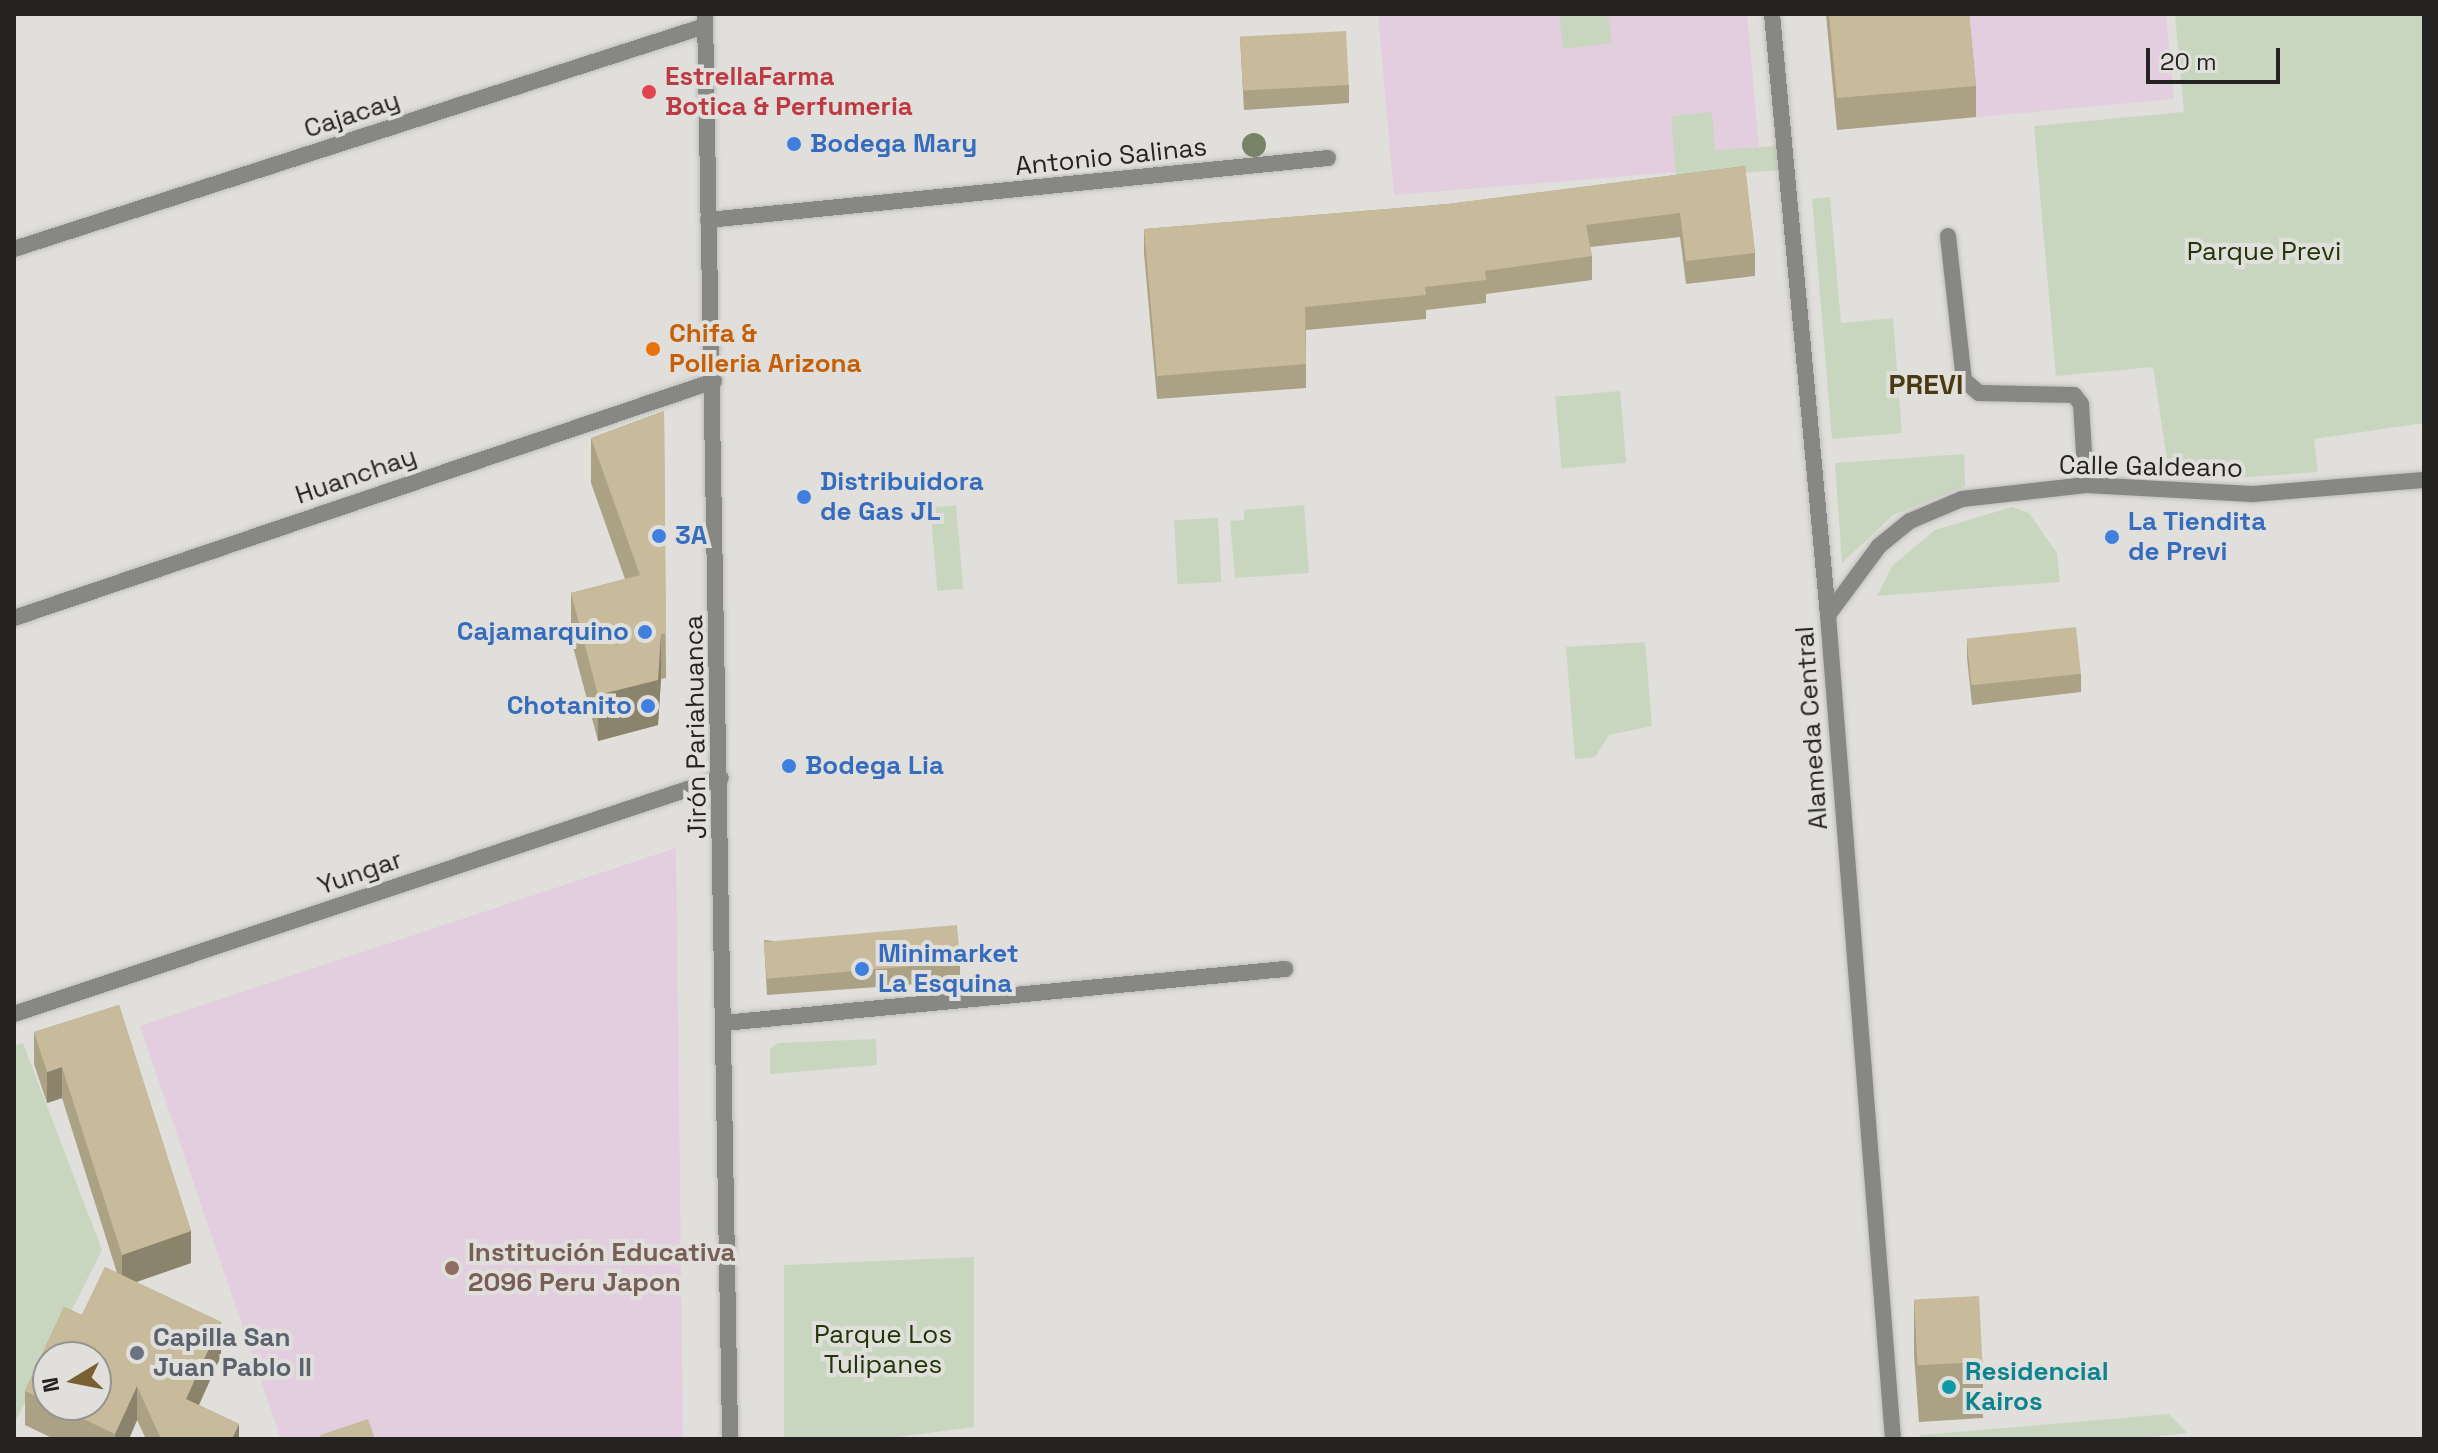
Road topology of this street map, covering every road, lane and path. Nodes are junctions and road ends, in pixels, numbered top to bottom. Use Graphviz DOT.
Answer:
graph roads {
  1 [pos="1772,14"];
  2 [pos="705,20"];
  3 [pos="1328,158"];
  4 [pos="708,220"];
  5 [pos="1948,236"];
  6 [pos="14,249"];
  7 [pos="714,381"];
  8 [pos="2424,480"];
  9 [pos="2086,485"];
  10 [pos="1828,615"];
  11 [pos="14,618"];
  12 [pos="721,778"];
  13 [pos="1285,969"];
  14 [pos="14,1014"];
  15 [pos="724,1023"];
  16 [pos="730,1439"];
  17 [pos="1893,1439"];
  1 -- 10 [label="street, Alameda Central"];
  2 -- 4 [label="street, Jirón Pariahuanca"];
  2 -- 6 [label="street, Cajacay"];
  3 -- 4 [label="street, Antonio Salinas"];
  4 -- 7 [label="street, Jirón Pariahuanca"];
  5 -- 9 [label="street"];
  7 -- 11 [label="street, Huanchay"];
  7 -- 12 [label="street, Jirón Pariahuanca"];
  8 -- 9 [label="street, Calle Galdeano"];
  9 -- 10 [label="street, Calle Galdeano"];
  10 -- 17 [label="street, Alameda Central"];
  12 -- 14 [label="street, Yungar"];
  12 -- 15 [label="street, Jirón Pariahuanca"];
  13 -- 15 [label="street"];
  15 -- 16 [label="street, Jirón Pariahuanca"];
}
